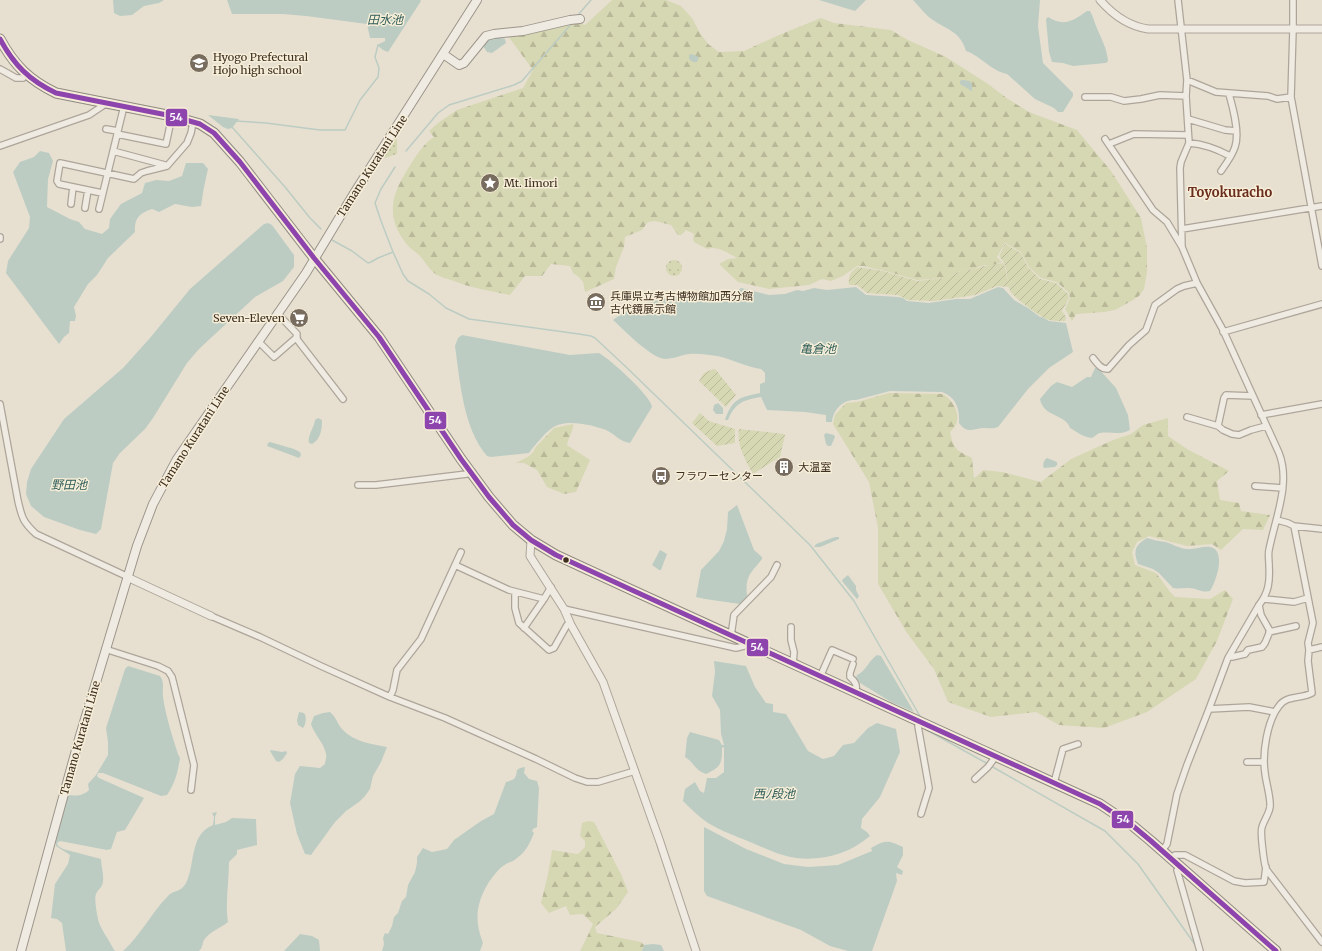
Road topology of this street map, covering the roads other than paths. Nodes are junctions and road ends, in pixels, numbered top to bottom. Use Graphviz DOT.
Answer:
graph roads {
  1 [pos="477,0"];
  2 [pos="1100,0"];
  3 [pos="1178,0"];
  4 [pos="1293,0"];
  5 [pos="580,19"];
  6 [pos="1293,29"];
  7 [pos="1322,29"];
  8 [pos="1181,30"];
  9 [pos="0,39"];
  10 [pos="446,56"];
  11 [pos="0,69"];
  12 [pos="26,74"];
  13 [pos="1187,80"];
  14 [pos="1229,94"];
  15 [pos="1186,96"];
  16 [pos="1085,97"];
  17 [pos="1290,97"];
  18 [pos="107,103"];
  19 [pos="124,106"];
  20 [pos="172,116"];
  21 [pos="1188,119"];
  22 [pos="193,122"];
  23 [pos="106,129"];
  24 [pos="1236,131"];
  25 [pos="117,132"];
  26 [pos="1188,135"];
  27 [pos="1189,143"];
  28 [pos="0,146"];
  29 [pos="113,152"];
  30 [pos="1230,156"];
  31 [pos="167,166"];
  32 [pos="1221,172"];
  33 [pos="107,173"];
  34 [pos="74,187"];
  35 [pos="88,190"];
  36 [pos="102,193"];
  37 [pos="71,204"];
  38 [pos="1322,206"];
  39 [pos="85,208"];
  40 [pos="1311,208"];
  41 [pos="99,209"];
  42 [pos="1182,229"];
  43 [pos="1182,247"];
  44 [pos="314,258"];
  45 [pos="1322,266"];
  46 [pos="1197,283"];
  47 [pos="1322,304"];
  48 [pos="277,313"];
  49 [pos="1223,332"];
  50 [pos="296,337"];
  51 [pos="258,341"];
  52 [pos="1093,358"];
  53 [pos="1253,396"];
  54 [pos="343,398"];
  55 [pos="0,404"];
  56 [pos="1322,404"];
  57 [pos="1261,415"];
  58 [pos="1187,417"];
  59 [pos="1218,426"];
  60 [pos="1266,426"];
  61 [pos="470,471"];
  62 [pos="358,485"];
  63 [pos="1255,486"];
  64 [pos="1282,488"];
  65 [pos="1277,520"];
  66 [pos="1294,526"];
  67 [pos="1322,529"];
  68 [pos="531,540"];
  69 [pos="461,552"];
  70 [pos="455,565"];
  71 [pos="777,565"];
  72 [pos="127,577"];
  73 [pos="551,587"];
  74 [pos="515,592"];
  75 [pos="1264,598"];
  76 [pos="1308,598"];
  77 [pos="544,599"];
  78 [pos="1259,605"];
  79 [pos="564,609"];
  80 [pos="211,616"];
  81 [pos="570,623"];
  82 [pos="1296,626"];
  83 [pos="791,627"];
  84 [pos="524,628"];
  85 [pos="1269,632"];
  86 [pos="731,636"];
  87 [pos="746,642"];
  88 [pos="1322,647"];
  89 [pos="105,649"];
  90 [pos="1309,650"];
  91 [pos="1229,657"];
  92 [pos="793,664"];
  93 [pos="820,677"];
  94 [pos="856,692"];
  95 [pos="390,697"];
  96 [pos="1209,709"];
  97 [pos="1274,712"];
  98 [pos="919,722"];
  99 [pos="1078,744"];
  100 [pos="996,756"];
  101 [pos="1247,762"];
  102 [pos="1264,762"];
  103 [pos="635,771"];
  104 [pos="975,779"];
  105 [pos="1054,783"];
  106 [pos="190,790"];
  107 [pos="921,814"];
  108 [pos="1162,851"];
  109 [pos="1170,859"];
  110 [pos="1179,866"];
  111 [pos="1266,868"];
  112 [pos="1322,942"];
  113 [pos="21,951"];
  114 [pos="696,951"];
  115 [pos="1200,951"];
  116 [pos="1276,951"];
  1 -- 44 [label="main road, Tamano Kuratani Line"];
  2 -- 8 [label="street"];
  3 -- 8 [label="street"];
  4 -- 6 [label="street"];
  5 -- 10 [label="main road"];
  6 -- 7 [label="street"];
  6 -- 8 [label="street"];
  6 -- 17 [label="street"];
  8 -- 13 [label="street"];
  9 -- 12 [label="main road"];
  11 -- 12 [label="street"];
  12 -- 18 [label="main road"];
  13 -- 14 [label="street"];
  13 -- 15 [label="street"];
  14 -- 17 [label="street"];
  14 -- 24 [label="street"];
  15 -- 16 [label="street"];
  15 -- 21 [label="street"];
  17 -- 40 [label="street"];
  18 -- 19 [label="main road"];
  18 -- 28 [label="street"];
  19 -- 20 [label="main road"];
  19 -- 25 [label="street"];
  20 -- 22 [label="main road"];
  20 -- 25 [label="street"];
  21 -- 24 [label="street"];
  21 -- 26 [label="street"];
  22 -- 31 [label="street"];
  22 -- 44 [label="main road"];
  23 -- 25 [label="street"];
  24 -- 30 [label="street"];
  25 -- 29 [label="street"];
  26 -- 27 [label="street"];
  26 -- 43 [label="street"];
  27 -- 30 [label="street"];
  27 -- 42 [label="street"];
  29 -- 31 [label="street"];
  29 -- 33 [label="street"];
  30 -- 32 [label="street"];
  31 -- 33 [label="street"];
  33 -- 34 [label="street"];
  33 -- 36 [label="street"];
  34 -- 35 [label="street"];
  34 -- 37 [label="street"];
  35 -- 36 [label="street"];
  35 -- 39 [label="street"];
  36 -- 41 [label="street"];
  38 -- 40 [label="street"];
  40 -- 42 [label="street"];
  40 -- 45 [label="street"];
  42 -- 43 [label="street"];
  43 -- 46 [label="street"];
  44 -- 48 [label="main road, Tamano Kuratani Line"];
  44 -- 61 [label="main road"];
  46 -- 49 [label="street"];
  46 -- 52 [label="street"];
  47 -- 49 [label="street"];
  48 -- 50 [label="street"];
  48 -- 51 [label="main road, Tamano Kuratani Line"];
  49 -- 53 [label="street"];
  50 -- 51 [label="street"];
  50 -- 54 [label="street"];
  51 -- 72 [label="main road, Tamano Kuratani Line"];
  53 -- 57 [label="street"];
  53 -- 59 [label="street"];
  55 -- 72 [label="street"];
  56 -- 57 [label="street"];
  57 -- 60 [label="street"];
  58 -- 59 [label="street"];
  59 -- 60 [label="street"];
  60 -- 64 [label="street"];
  61 -- 62 [label="street"];
  61 -- 68 [label="main road"];
  63 -- 64 [label="street"];
  64 -- 65 [label="street"];
  65 -- 66 [label="street"];
  65 -- 75 [label="street"];
  66 -- 67 [label="street"];
  66 -- 76 [label="street"];
  68 -- 73 [label="street"];
  68 -- 86 [label="main road"];
  69 -- 70 [label="street"];
  70 -- 74 [label="street"];
  70 -- 95 [label="street"];
  71 -- 86 [label="street"];
  72 -- 80 [label="street"];
  72 -- 89 [label="main road, Tamano Kuratani Line"];
  73 -- 77 [label="street"];
  73 -- 79 [label="street"];
  74 -- 77 [label="street"];
  74 -- 84 [label="street"];
  75 -- 76 [label="street"];
  75 -- 78 [label="street"];
  76 -- 90 [label="street"];
  77 -- 84 [label="street"];
  78 -- 85 [label="street"];
  78 -- 91 [label="street"];
  79 -- 81 [label="street"];
  79 -- 87 [label="street"];
  80 -- 95 [label="street"];
  81 -- 84 [label="street"];
  81 -- 103 [label="street"];
  82 -- 85 [label="street"];
  83 -- 92 [label="street"];
  85 -- 91 [label="street"];
  86 -- 87 [label="main road"];
  87 -- 92 [label="main road"];
  88 -- 90 [label="street"];
  89 -- 106 [label="street"];
  89 -- 113 [label="main road, Tamano Kuratani Line"];
  90 -- 97 [label="street"];
  91 -- 96 [label="street"];
  92 -- 93 [label="main road"];
  93 -- 94 [label="main road"];
  93 -- 94 [label="street"];
  94 -- 98 [label="main road"];
  95 -- 103 [label="street"];
  96 -- 97 [label="street"];
  96 -- 108 [label="street"];
  97 -- 102 [label="street"];
  98 -- 100 [label="main road"];
  98 -- 107 [label="street"];
  99 -- 105 [label="street"];
  100 -- 104 [label="street"];
  100 -- 105 [label="main road"];
  101 -- 102 [label="street"];
  102 -- 111 [label="street"];
  103 -- 114 [label="street"];
  105 -- 108 [label="main road"];
  108 -- 109 [label="main road"];
  109 -- 110 [label="main road"];
  109 -- 111 [label="street"];
  110 -- 115 [label="street"];
  110 -- 116 [label="main road"];
  111 -- 112 [label="street"];
}
